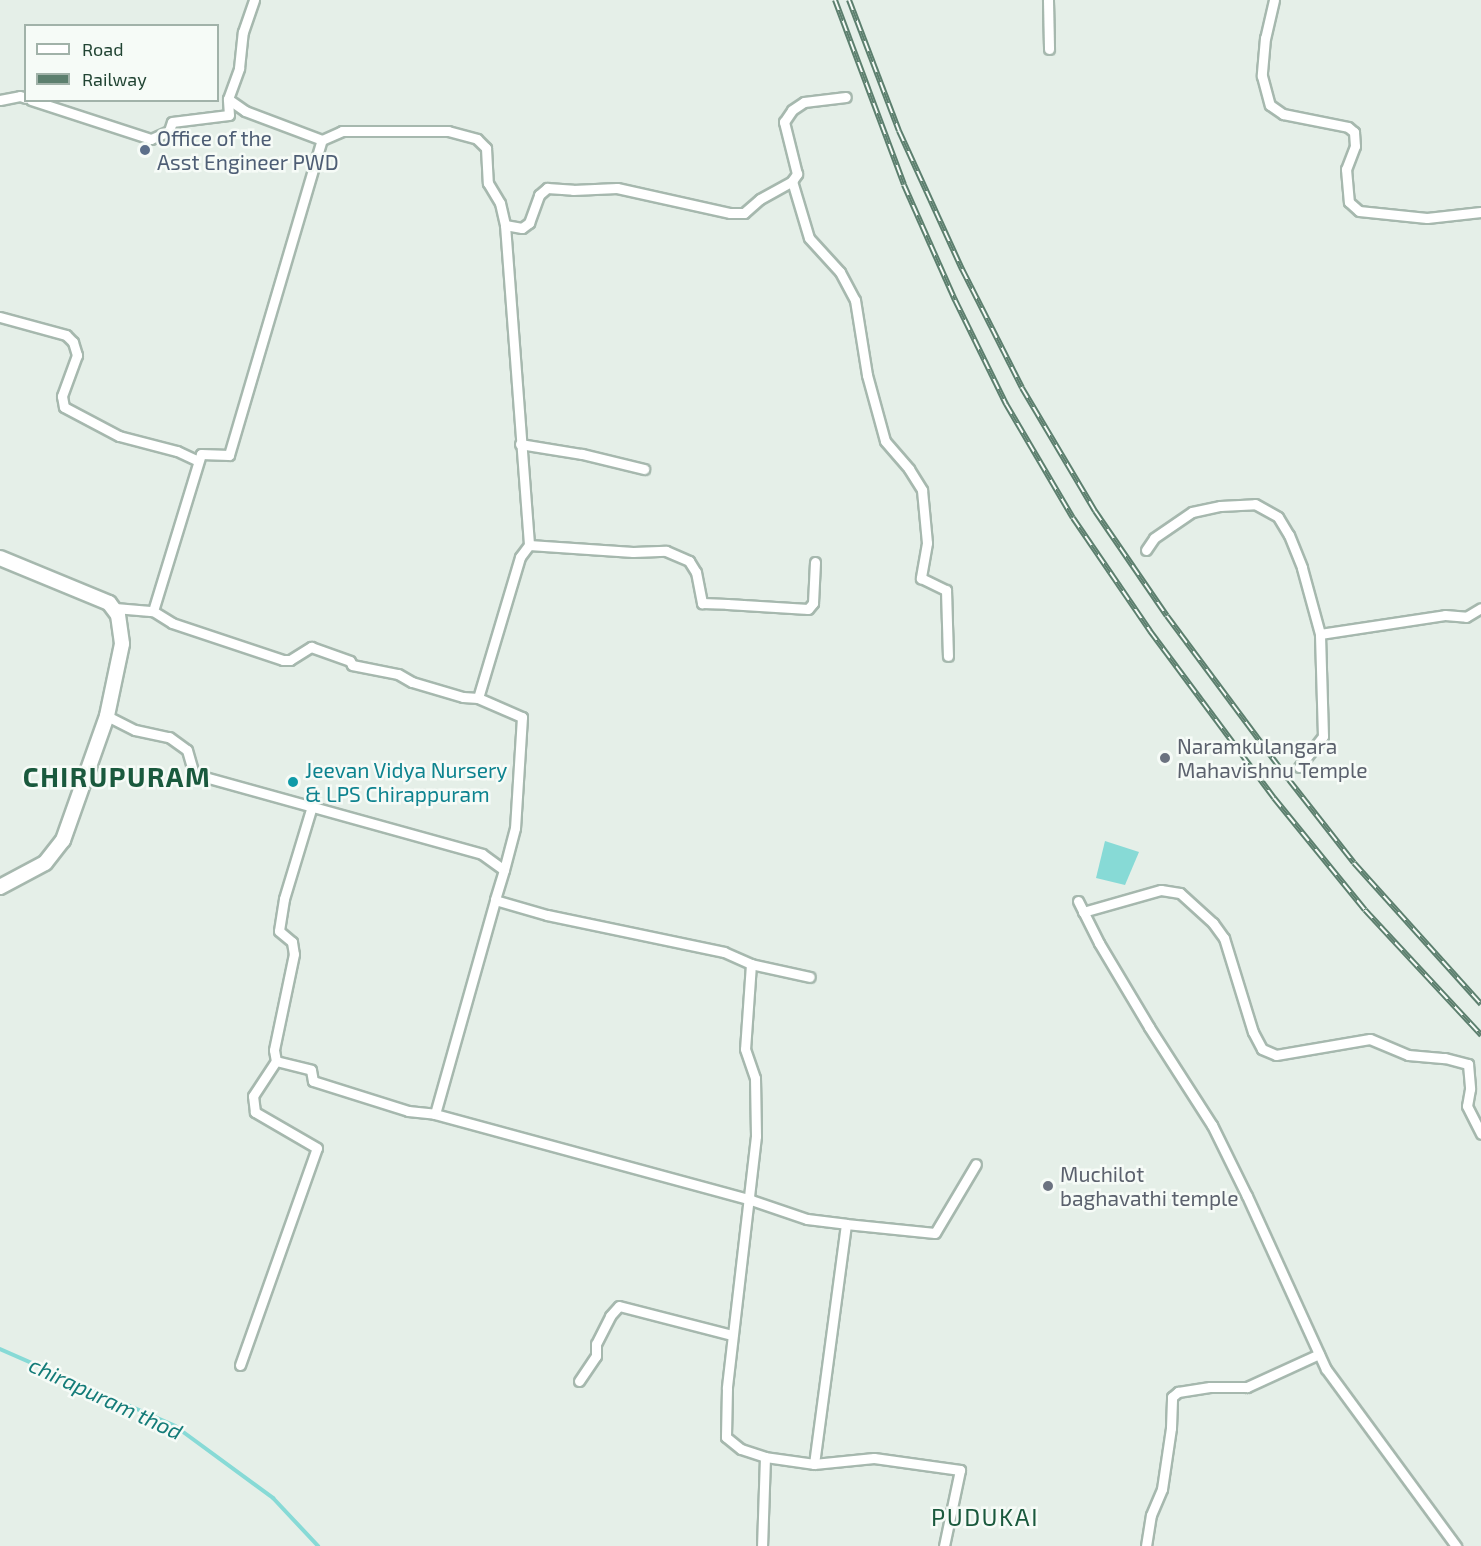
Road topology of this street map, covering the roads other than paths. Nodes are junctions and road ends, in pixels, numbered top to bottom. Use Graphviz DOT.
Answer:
graph roads {
  1 [pos="254,0"];
  2 [pos="1048,0"];
  3 [pos="1274,0"];
  4 [pos="1049,49"];
  5 [pos="24,97"];
  6 [pos="846,97"];
  7 [pos="228,99"];
  8 [pos="0,100"];
  9 [pos="38,102"];
  10 [pos="322,140"];
  11 [pos="792,181"];
  12 [pos="1481,212"];
  13 [pos="505,225"];
  14 [pos="0,317"];
  15 [pos="520,444"];
  16 [pos="198,461"];
  17 [pos="644,469"];
  18 [pos="529,545"];
  19 [pos="1146,550"];
  20 [pos="0,558"];
  21 [pos="815,562"];
  22 [pos="115,608"];
  23 [pos="1481,609"];
  24 [pos="153,611"];
  25 [pos="1320,633"];
  26 [pos="948,656"];
  27 [pos="478,698"];
  28 [pos="107,716"];
  29 [pos="1299,767"];
  30 [pos="312,806"];
  31 [pos="504,870"];
  32 [pos="0,887"];
  33 [pos="495,900"];
  34 [pos="1077,901"];
  35 [pos="1083,912"];
  36 [pos="751,964"];
  37 [pos="810,977"];
  38 [pos="276,1061"];
  39 [pos="435,1114"];
  40 [pos="1481,1134"];
  41 [pos="976,1164"];
  42 [pos="750,1200"];
  43 [pos="846,1224"];
  44 [pos="732,1335"];
  45 [pos="1319,1354"];
  46 [pos="240,1365"];
  47 [pos="579,1381"];
  48 [pos="765,1457"];
  49 [pos="814,1464"];
  50 [pos="762,1546"];
  51 [pos="944,1546"];
  52 [pos="1146,1546"];
  53 [pos="1456,1546"];
  1 -- 7 [label="street"];
  2 -- 4 [label="street"];
  3 -- 12 [label="street"];
  5 -- 8 [label="street"];
  6 -- 11 [label="street"];
  7 -- 9 [label="street"];
  7 -- 10 [label="street"];
  10 -- 13 [label="street"];
  10 -- 16 [label="street"];
  11 -- 13 [label="street"];
  11 -- 26 [label="street"];
  13 -- 15 [label="street"];
  14 -- 16 [label="street"];
  15 -- 17 [label="street"];
  15 -- 18 [label="street"];
  16 -- 24 [label="street"];
  18 -- 21 [label="street"];
  18 -- 27 [label="street"];
  19 -- 25 [label="street"];
  20 -- 22 [label="main road"];
  22 -- 24 [label="street"];
  22 -- 28 [label="main road"];
  23 -- 25 [label="street"];
  24 -- 27 [label="street"];
  25 -- 29 [label="street"];
  27 -- 31 [label="street"];
  28 -- 30 [label="street"];
  28 -- 32 [label="main road"];
  30 -- 31 [label="street"];
  30 -- 38 [label="street"];
  31 -- 33 [label="street"];
  33 -- 36 [label="street"];
  33 -- 39 [label="street"];
  34 -- 35 [label="street"];
  35 -- 40 [label="street"];
  35 -- 45 [label="street"];
  36 -- 37 [label="street"];
  36 -- 42 [label="street"];
  38 -- 39 [label="street"];
  38 -- 46 [label="street"];
  39 -- 42 [label="street"];
  41 -- 43 [label="street"];
  42 -- 43 [label="street"];
  42 -- 44 [label="street"];
  43 -- 49 [label="street"];
  44 -- 47 [label="street"];
  44 -- 48 [label="street"];
  45 -- 52 [label="street"];
  45 -- 53 [label="street"];
  48 -- 49 [label="street"];
  48 -- 50 [label="street"];
  49 -- 51 [label="street"];
}
